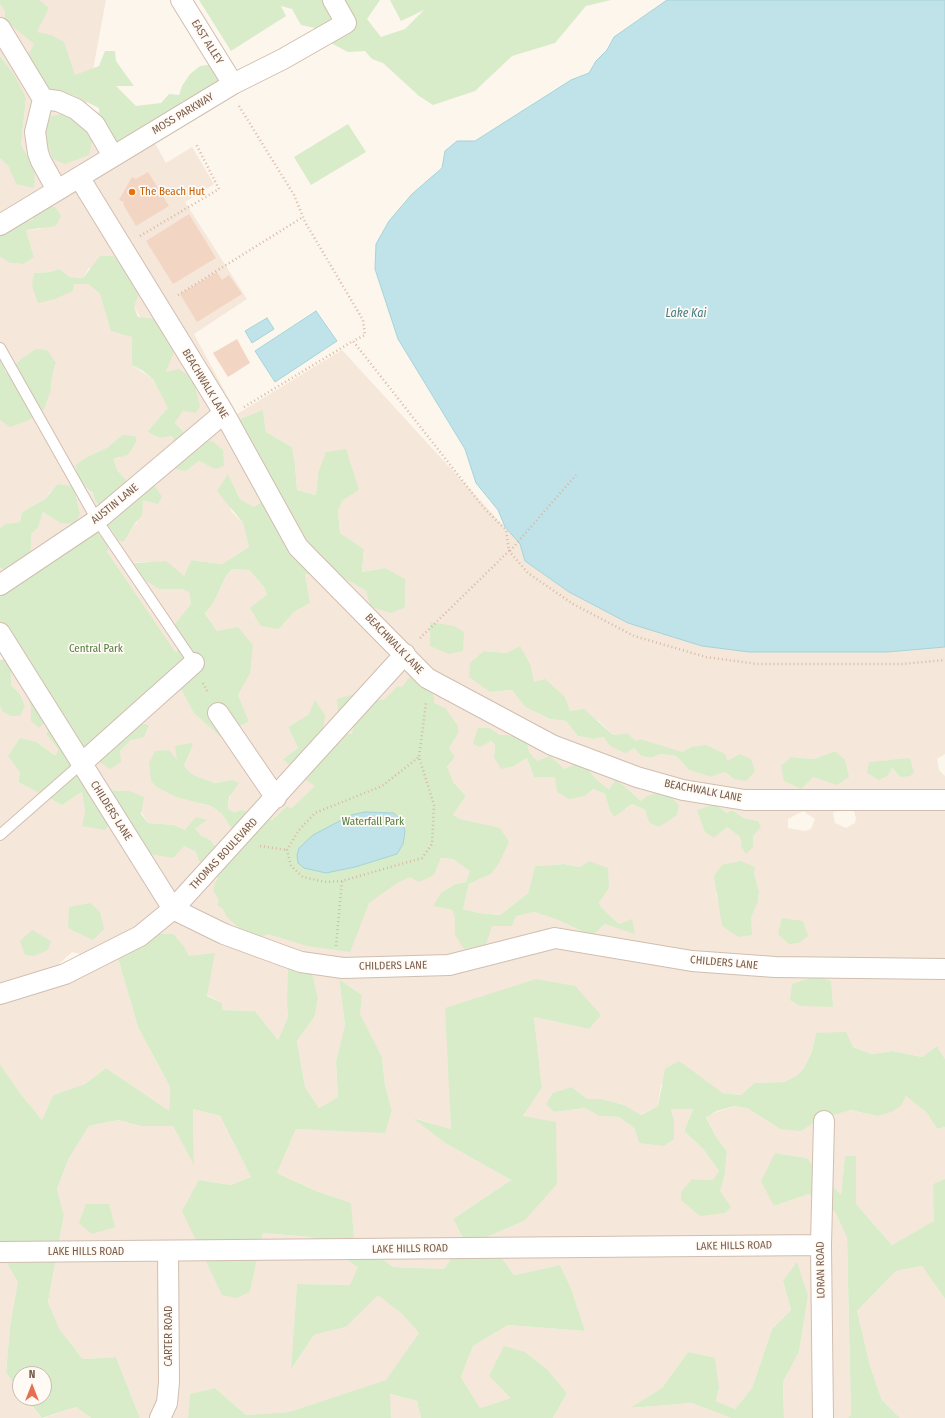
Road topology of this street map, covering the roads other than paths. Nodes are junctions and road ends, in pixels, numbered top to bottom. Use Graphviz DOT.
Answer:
graph roads {
  1 [pos="181,0"];
  2 [pos="333,0"];
  3 [pos="0,28"];
  4 [pos="230,86"];
  5 [pos="43,99"];
  6 [pos="113,156"];
  7 [pos="79,177"];
  8 [pos="57,190"];
  9 [pos="0,225"];
  10 [pos="0,348"];
  11 [pos="225,416"];
  12 [pos="97,520"];
  13 [pos="0,585"];
  14 [pos="0,634"];
  15 [pos="405,654"];
  16 [pos="194,663"];
  17 [pos="218,713"];
  18 [pos="82,764"];
  19 [pos="276,798"];
  20 [pos="945,800"];
  21 [pos="0,835"];
  22 [pos="173,909"];
  23 [pos="945,968"];
  24 [pos="0,994"];
  25 [pos="824,1121"];
  26 [pos="821,1245"];
  27 [pos="0,1252"];
  28 [pos="168,1252"];
  29 [pos="160,1418"];
  30 [pos="823,1418"];
  1 -- 4 [label="street, EAST ALLEY"];
  2 -- 4 [label="street, MOSS PARKWAY"];
  3 -- 5 [label="street"];
  4 -- 6 [label="street, MOSS PARKWAY"];
  5 -- 6 [label="street"];
  5 -- 8 [label="street"];
  6 -- 7 [label="street, MOSS PARKWAY"];
  7 -- 8 [label="street, MOSS PARKWAY"];
  7 -- 11 [label="street, BEACHWALK LANE"];
  8 -- 9 [label="street, MOSS PARKWAY"];
  10 -- 12 [label="lane"];
  11 -- 12 [label="street, AUSTIN LANE"];
  11 -- 15 [label="street, BEACHWALK LANE"];
  12 -- 13 [label="street, AUSTIN LANE"];
  12 -- 16 [label="lane"];
  14 -- 18 [label="street, CHILDERS LANE"];
  15 -- 19 [label="street, THOMAS BOULEVARD"];
  15 -- 20 [label="street, BEACHWALK LANE"];
  16 -- 18 [label="street"];
  17 -- 19 [label="street"];
  18 -- 21 [label="lane"];
  18 -- 22 [label="street, CHILDERS LANE"];
  19 -- 22 [label="street, THOMAS BOULEVARD"];
  22 -- 23 [label="street, CHILDERS LANE"];
  22 -- 24 [label="street, THOMAS BOULEVARD"];
  25 -- 26 [label="street, LORAN ROAD"];
  26 -- 28 [label="street, LAKE HILLS ROAD"];
  26 -- 30 [label="street, LORAN ROAD"];
  27 -- 28 [label="street, LAKE HILLS ROAD"];
  28 -- 29 [label="street, CARTER ROAD"];
}
